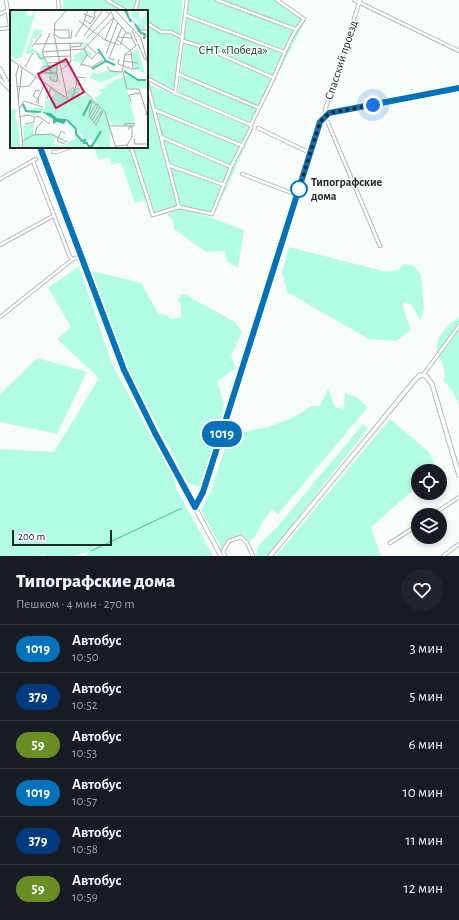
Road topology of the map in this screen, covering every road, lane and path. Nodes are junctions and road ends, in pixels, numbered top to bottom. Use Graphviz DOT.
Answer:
graph roads {
  1 [pos="6,0"];
  2 [pos="58,0"];
  3 [pos="107,0"];
  4 [pos="138,0"];
  5 [pos="187,0"];
  6 [pos="217,0"];
  7 [pos="277,0"];
  8 [pos="354,0"];
  9 [pos="360,2"];
  10 [pos="8,10"];
  11 [pos="60,10"];
  12 [pos="124,10"];
  13 [pos="135,10"];
  14 [pos="0,14"];
  15 [pos="186,15"];
  16 [pos="10,21"];
  17 [pos="148,25"];
  18 [pos="10,27"];
  19 [pos="0,29"];
  20 [pos="295,29"];
  21 [pos="183,40"];
  22 [pos="459,51"];
  23 [pos="284,52"];
  24 [pos="0,69"];
  25 [pos="178,74"];
  26 [pos="274,78"];
  27 [pos="0,79"];
  28 [pos="148,79"];
  29 [pos="148,87"];
  30 [pos="10,88"];
  31 [pos="459,88"];
  32 [pos="10,89"];
  33 [pos="176,93"];
  34 [pos="259,108"];
  35 [pos="155,110"];
  36 [pos="325,116"];
  37 [pos="251,127"];
  38 [pos="258,128"];
  39 [pos="161,137"];
  40 [pos="243,146"];
  41 [pos="40,148"];
  42 [pos="67,148"];
  43 [pos="131,148"];
  44 [pos="53,152"];
  45 [pos="310,153"];
  46 [pos="167,165"];
  47 [pos="231,167"];
  48 [pos="242,174"];
  49 [pos="0,179"];
  50 [pos="224,186"];
  51 [pos="297,195"];
  52 [pos="178,207"];
  53 [pos="53,216"];
  54 [pos="0,244"];
  55 [pos="380,246"];
  56 [pos="82,257"];
  57 [pos="73,259"];
  58 [pos="0,317"];
  59 [pos="459,326"];
  60 [pos="423,375"];
  61 [pos="459,475"];
  62 [pos="459,497"];
  63 [pos="195,507"];
  64 [pos="442,508"];
  65 [pos="411,530"];
  66 [pos="390,544"];
  67 [pos="459,544"];
  68 [pos="221,556"];
  69 [pos="225,556"];
  70 [pos="253,556"];
  71 [pos="270,556"];
  72 [pos="443,556"];
  1 -- 10 [label="street"];
  2 -- 11 [label="street"];
  3 -- 12 [label="street"];
  4 -- 13 [label="street"];
  5 -- 15 [label="street"];
  6 -- 20 [label="street"];
  7 -- 20 [label="street"];
  8 -- 9 [label="street"];
  9 -- 22 [label="street"];
  9 -- 36 [label="street, Спасский проезд"];
  10 -- 14 [label="street"];
  10 -- 16 [label="street"];
  15 -- 21 [label="street"];
  15 -- 23 [label="street"];
  17 -- 21 [label="street"];
  18 -- 19 [label="street"];
  20 -- 23 [label="street"];
  21 -- 25 [label="street"];
  21 -- 26 [label="street"];
  23 -- 26 [label="street"];
  24 -- 30 [label="main road"];
  25 -- 33 [label="street"];
  25 -- 34 [label="street"];
  26 -- 34 [label="street"];
  27 -- 32 [label="street"];
  28 -- 33 [label="street"];
  29 -- 35 [label="street"];
  31 -- 36 [label="main road"];
  33 -- 37 [label="street"];
  34 -- 37 [label="street"];
  35 -- 39 [label="street"];
  35 -- 40 [label="street"];
  36 -- 45 [label="main road, Спасский проезд"];
  36 -- 55 [label="street"];
  37 -- 40 [label="street"];
  38 -- 45 [label="street"];
  39 -- 46 [label="street"];
  39 -- 47 [label="street"];
  40 -- 47 [label="street"];
  41 -- 56 [label="main road"];
  42 -- 44 [label="street"];
  43 -- 52 [label="street"];
  45 -- 51 [label="main road, Спасский проезд"];
  46 -- 50 [label="street"];
  46 -- 52 [label="street"];
  47 -- 50 [label="street"];
  48 -- 51 [label="street"];
  49 -- 53 [label="street"];
  50 -- 52 [label="street"];
  51 -- 63 [label="main road, Спасский проезд"];
  53 -- 54 [label="street"];
  53 -- 57 [label="street"];
  56 -- 57 [label="street"];
  56 -- 63 [label="main road"];
  57 -- 58 [label="street"];
  59 -- 60 [label="street"];
  60 -- 61 [label="main road"];
  60 -- 71 [label="main road"];
  62 -- 64 [label="street"];
  63 -- 68 [label="main road"];
  65 -- 66 [label="street"];
  67 -- 72 [label="street"];
  69 -- 70 [label="street"];
}
